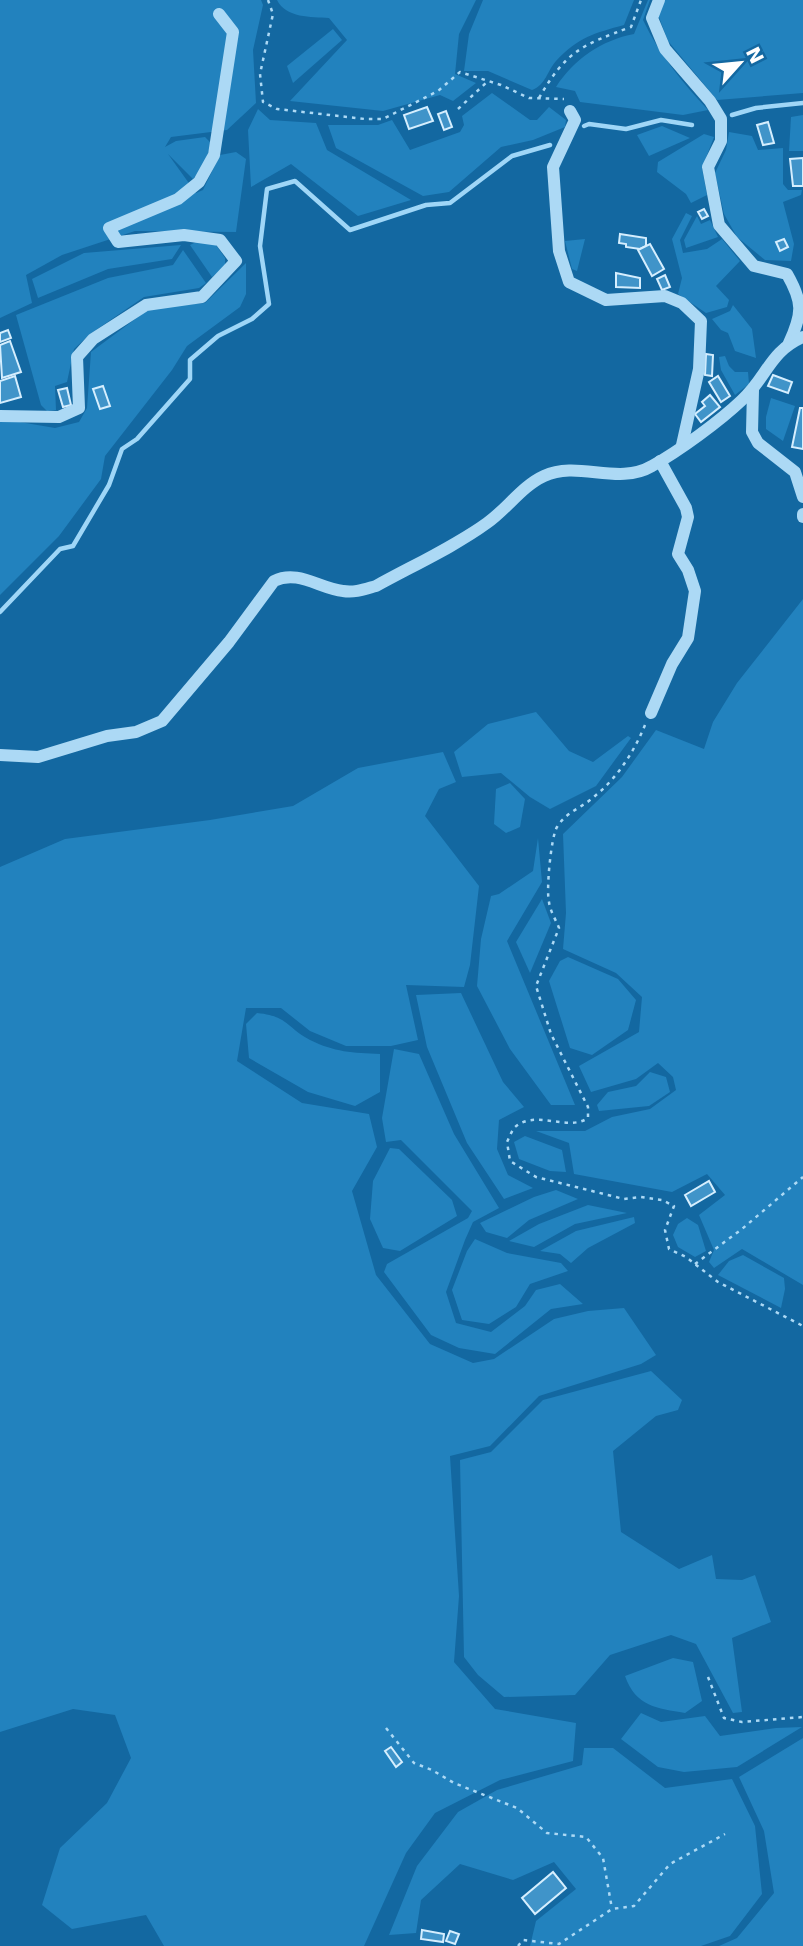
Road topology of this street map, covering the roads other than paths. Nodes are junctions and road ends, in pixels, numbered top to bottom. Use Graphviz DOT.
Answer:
graph roads {
  1 [pos="659,0"];
  2 [pos="219,14"];
  3 [pos="570,111"];
  4 [pos="803,337"];
  5 [pos="789,342"];
  6 [pos="752,390"];
  7 [pos="0,416"];
  8 [pos="682,445"];
  9 [pos="660,461"];
  10 [pos="803,497"];
  11 [pos="651,713"];
  12 [pos="0,755"];
  1 -- 5 [label="street"];
  2 -- 7 [label="street"];
  3 -- 8 [label="street"];
  4 -- 5 [label="street"];
  5 -- 6 [label="street"];
  6 -- 8 [label="street"];
  6 -- 10 [label="street"];
  8 -- 9 [label="street"];
  9 -- 11 [label="street"];
  9 -- 12 [label="street"];
}
